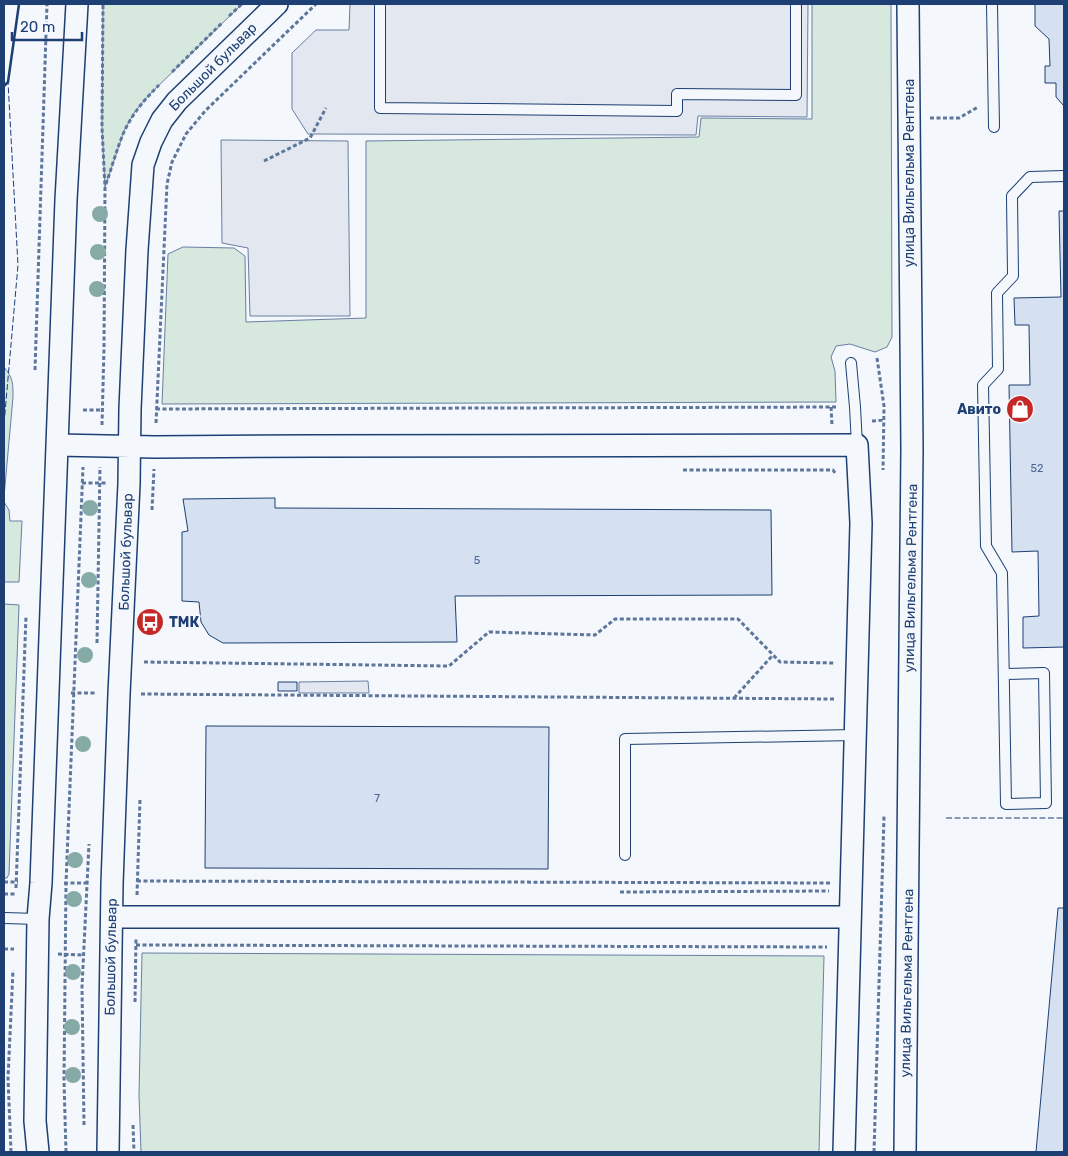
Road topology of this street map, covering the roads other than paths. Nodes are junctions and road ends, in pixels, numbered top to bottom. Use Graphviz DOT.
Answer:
graph roads {
  1 [pos="76,4"];
  2 [pos="277,4"];
  3 [pos="380,4"];
  4 [pos="796,4"];
  5 [pos="908,4"];
  6 [pos="992,4"];
  7 [pos="994,127"];
  8 [pos="1064,176"];
  9 [pos="851,364"];
  10 [pos="57,445"];
  11 [pos="856,445"];
  12 [pos="130,446"];
  13 [pos="1004,674"];
  14 [pos="856,735"];
  15 [pos="625,855"];
  16 [pos="112,917"];
  17 [pos="850,917"];
  18 [pos="4,918"];
  19 [pos="38,919"];
  20 [pos="38,1152"];
  21 [pos="108,1152"];
  22 [pos="844,1152"];
  23 [pos="905,1152"];
  1 -- 10 [label="street"];
  2 -- 12 [label="street, Большой бульвар"];
  3 -- 4 [label="lane"];
  5 -- 23 [label="street, улица Вильгельма Рентгена"];
  6 -- 7 [label="lane"];
  8 -- 13 [label="lane"];
  9 -- 11 [label="lane"];
  10 -- 12 [label="street"];
  10 -- 19 [label="street"];
  11 -- 12 [label="street"];
  11 -- 14 [label="street"];
  12 -- 16 [label="street, Большой бульвар"];
  13 -- 13 [label="lane"];
  14 -- 15 [label="lane"];
  14 -- 17 [label="street"];
  16 -- 17 [label="street"];
  16 -- 21 [label="street, Большой бульвар"];
  17 -- 22 [label="street"];
  18 -- 19 [label="lane"];
  19 -- 20 [label="street"];
}
